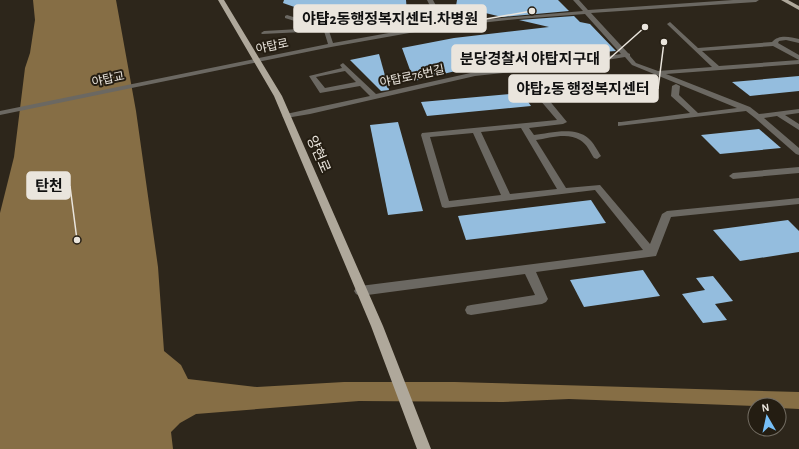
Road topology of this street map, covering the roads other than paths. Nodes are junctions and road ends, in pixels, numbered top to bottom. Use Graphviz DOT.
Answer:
graph roads {
  1 [pos="221,0"];
  2 [pos="430,0"];
  3 [pos="576,0"];
  4 [pos="681,0"];
  5 [pos="756,0"];
  6 [pos="784,0"];
  7 [pos="689,5"];
  8 [pos="799,8"];
  9 [pos="589,12"];
  10 [pos="287,17"];
  11 [pos="670,24"];
  12 [pos="443,25"];
  13 [pos="326,29"];
  14 [pos="264,33"];
  15 [pos="799,41"];
  16 [pos="774,44"];
  17 [pos="331,45"];
  18 [pos="696,50"];
  19 [pos="628,55"];
  20 [pos="799,58"];
  21 [pos="257,60"];
  22 [pos="799,62"];
  23 [pos="221,67"];
  24 [pos="717,68"];
  25 [pos="347,69"];
  26 [pos="657,73"];
  27 [pos="303,74"];
  28 [pos="362,83"];
  29 [pos="531,84"];
  30 [pos="676,86"];
  31 [pos="374,96"];
  32 [pos="747,110"];
  33 [pos="799,111"];
  34 [pos="0,113"];
  35 [pos="779,114"];
  36 [pos="696,115"];
  37 [pos="286,116"];
  38 [pos="758,116"];
  39 [pos="621,124"];
  40 [pos="524,126"];
  41 [pos="799,128"];
  42 [pos="476,130"];
  43 [pos="531,138"];
  44 [pos="798,151"];
  45 [pos="597,156"];
  46 [pos="799,170"];
  47 [pos="733,176"];
  48 [pos="563,191"];
  49 [pos="507,198"];
  50 [pos="798,202"];
  51 [pos="652,253"];
  52 [pos="529,270"];
  53 [pos="360,292"];
  54 [pos="471,310"];
  55 [pos="424,449"];
  1 -- 21 [label="main road, 양현로"];
  2 -- 12 [label="street"];
  3 -- 9 [label="street"];
  4 -- 7 [label="street"];
  5 -- 7 [label="street, 야탑로"];
  6 -- 8 [label="main road"];
  7 -- 9 [label="street, 야탑로"];
  9 -- 12 [label="street, 야탑로"];
  9 -- 19 [label="street"];
  10 -- 13 [label="street"];
  11 -- 18 [label="street"];
  12 -- 17 [label="street, 야탑로"];
  13 -- 14 [label="street"];
  13 -- 17 [label="street"];
  15 -- 16 [label="street"];
  16 -- 18 [label="street"];
  16 -- 20 [label="street"];
  17 -- 21 [label="street, 야탑로"];
  18 -- 24 [label="street"];
  19 -- 26 [label="street"];
  19 -- 31 [label="street, 야탑로76번길"];
  21 -- 23 [label="street, 야탑로"];
  21 -- 37 [label="main road, 양현로"];
  22 -- 24 [label="street"];
  23 -- 34 [label="street, 야탑교"];
  24 -- 26 [label="street"];
  25 -- 27 [label="street"];
  25 -- 28 [label="street"];
  25 -- 28 [label="street"];
  26 -- 32 [label="street"];
  28 -- 31 [label="street"];
  29 -- 40 [label="street"];
  30 -- 36 [label="street"];
  31 -- 37 [label="street, 야탑로76번길"];
  32 -- 36 [label="street"];
  32 -- 38 [label="street"];
  33 -- 35 [label="street"];
  35 -- 38 [label="street"];
  35 -- 41 [label="street"];
  36 -- 39 [label="street"];
  37 -- 53 [label="main road, 양현로"];
  38 -- 44 [label="street"];
  40 -- 42 [label="street"];
  40 -- 43 [label="street"];
  42 -- 49 [label="street"];
  42 -- 49 [label="street"];
  43 -- 45 [label="street"];
  43 -- 48 [label="street"];
  46 -- 47 [label="street"];
  48 -- 49 [label="street"];
  48 -- 51 [label="street"];
  50 -- 51 [label="street"];
  51 -- 52 [label="street"];
  52 -- 53 [label="street"];
  52 -- 54 [label="street"];
  53 -- 55 [label="main road, 양현로"];
}
